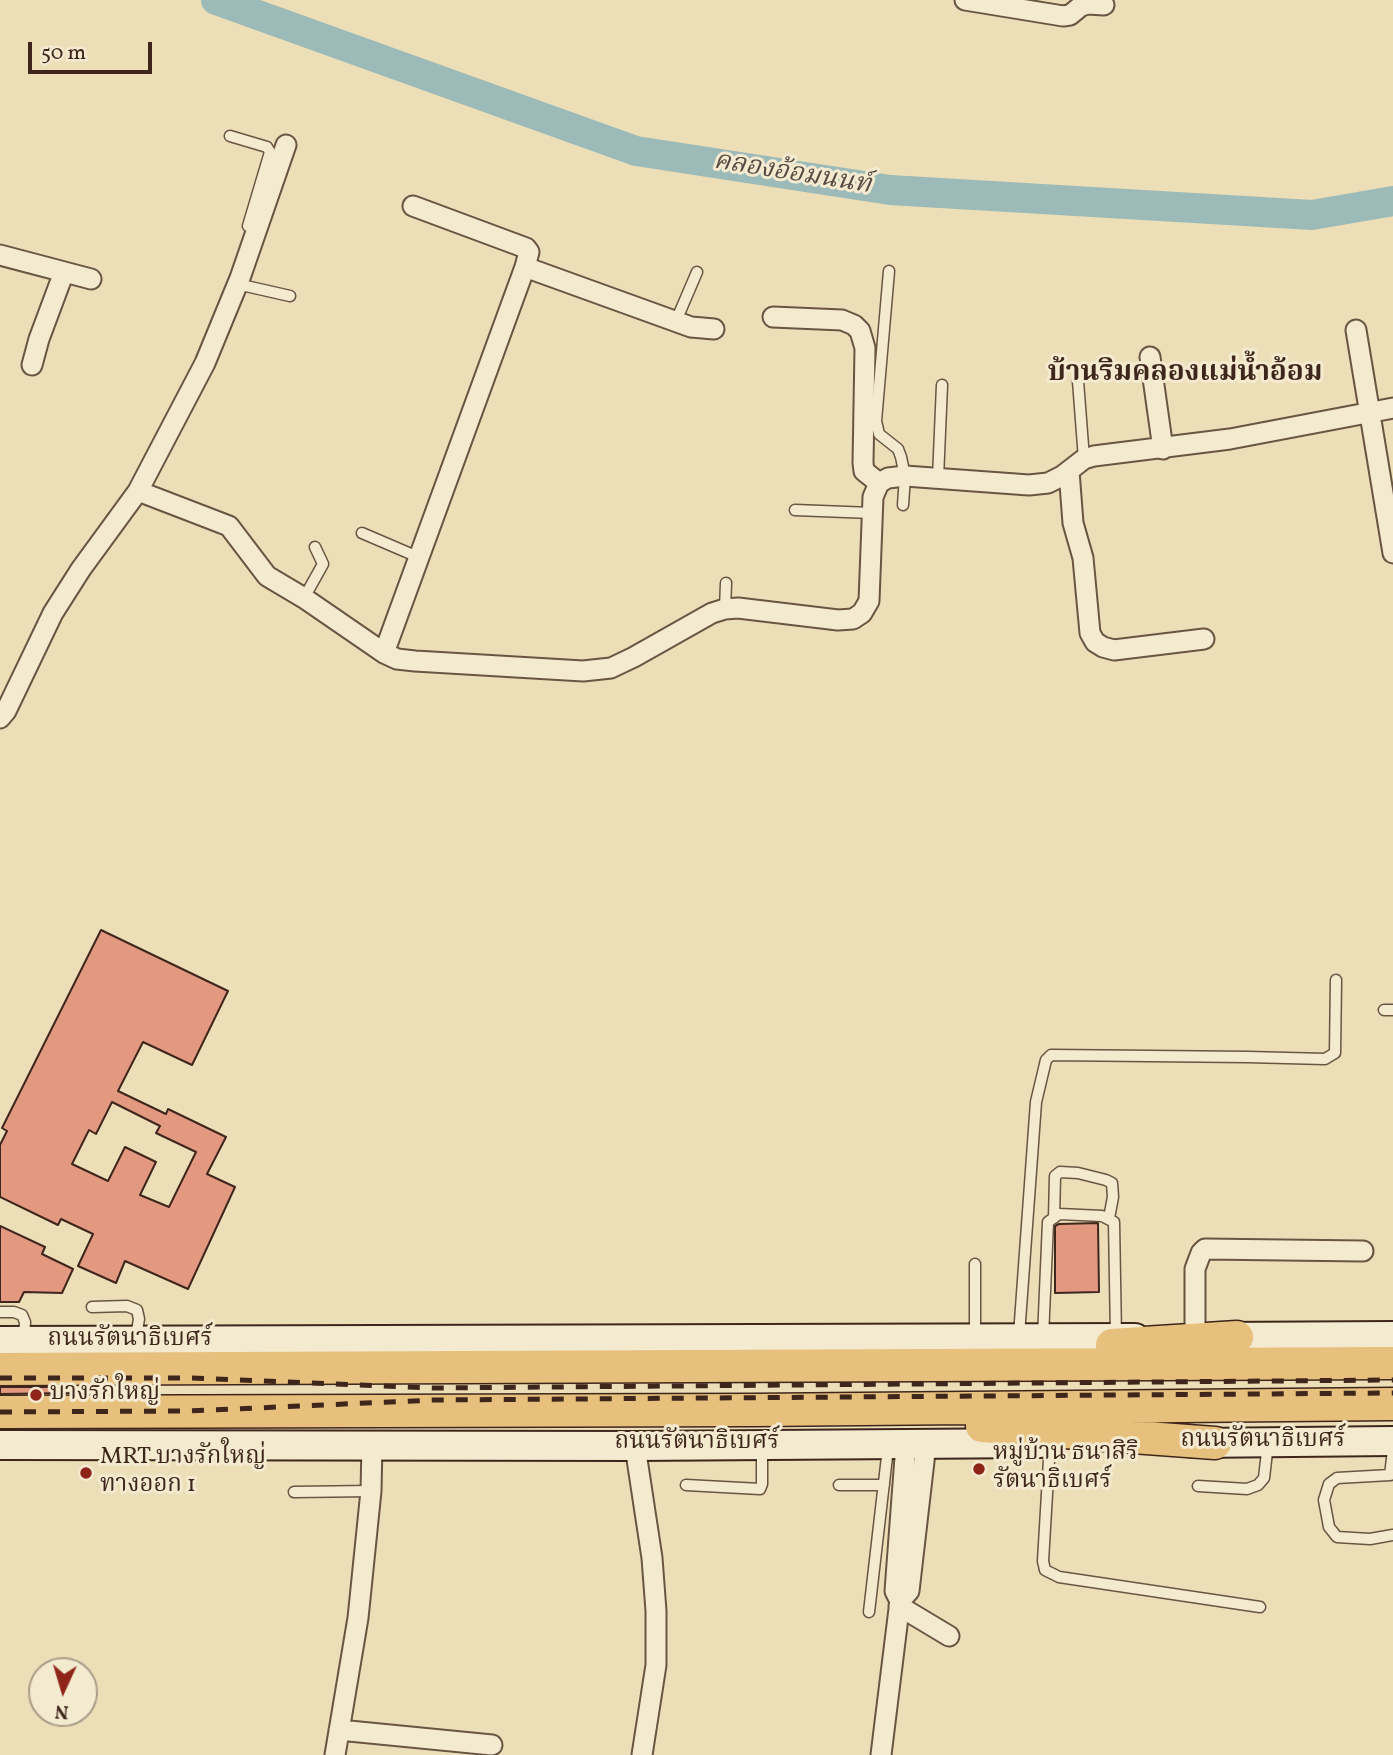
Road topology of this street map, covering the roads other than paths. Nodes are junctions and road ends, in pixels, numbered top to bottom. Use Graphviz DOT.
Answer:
graph roads {
  1 [pos="965,0"];
  2 [pos="1104,5"];
  3 [pos="230,136"];
  4 [pos="286,145"];
  5 [pos="414,206"];
  6 [pos="0,255"];
  7 [pos="525,267"];
  8 [pos="889,271"];
  9 [pos="64,272"];
  10 [pos="697,272"];
  11 [pos="91,279"];
  12 [pos="239,281"];
  13 [pos="290,296"];
  14 [pos="773,317"];
  15 [pos="676,321"];
  16 [pos="714,329"];
  17 [pos="1356,330"];
  18 [pos="1150,357"];
  19 [pos="32,365"];
  20 [pos="1078,382"];
  21 [pos="942,385"];
  22 [pos="1393,408"];
  23 [pos="1369,414"];
  24 [pos="1163,449"];
  25 [pos="1076,465"];
  26 [pos="905,476"];
  27 [pos="938,478"];
  28 [pos="879,483"];
  29 [pos="138,491"];
  30 [pos="903,505"];
  31 [pos="795,510"];
  32 [pos="872,513"];
  33 [pos="362,533"];
  34 [pos="315,547"];
  35 [pos="1393,553"];
  36 [pos="418,556"];
  37 [pos="726,583"];
  38 [pos="304,598"];
  39 [pos="725,609"];
  40 [pos="1205,639"];
  41 [pos="384,653"];
  42 [pos="0,718"];
  43 [pos="1336,980"];
  44 [pos="1054,1218"];
  45 [pos="1109,1218"];
  46 [pos="1363,1251"];
  47 [pos="975,1264"];
  48 [pos="92,1307"];
  49 [pos="0,1312"];
  50 [pos="1393,1336"];
  51 [pos="1237,1337"];
  52 [pos="975,1338"];
  53 [pos="1031,1338"];
  54 [pos="1116,1338"];
  55 [pos="1195,1338"];
  56 [pos="135,1341"];
  57 [pos="10,1357"];
  58 [pos="1393,1363"];
  59 [pos="755,1366"];
  60 [pos="1393,1404"];
  61 [pos="754,1410"];
  62 [pos="10,1413"];
  63 [pos="1393,1441"];
  64 [pos="1049,1443"];
  65 [pos="1214,1443"];
  66 [pos="1268,1443"];
  67 [pos="372,1444"];
  68 [pos="762,1444"];
  69 [pos="907,1444"];
  70 [pos="0,1445"];
  71 [pos="635,1446"];
  72 [pos="1393,1450"];
  73 [pos="686,1485"];
  74 [pos="839,1485"];
  75 [pos="884,1485"];
  76 [pos="1198,1486"];
  77 [pos="371,1491"];
  78 [pos="294,1492"];
  79 [pos="1393,1535"];
  80 [pos="900,1604"];
  81 [pos="1260,1608"];
  82 [pos="869,1612"];
  83 [pos="949,1636"];
  84 [pos="339,1730"];
  85 [pos="492,1745"];
  86 [pos="452,1748"];
  87 [pos="335,1755"];
  88 [pos="642,1755"];
  89 [pos="881,1755"];
  1 -- 2 [label="street"];
  3 -- 12 [label="lane"];
  4 -- 12 [label="street"];
  5 -- 7 [label="street"];
  6 -- 9 [label="street"];
  7 -- 15 [label="street"];
  7 -- 36 [label="street"];
  8 -- 26 [label="lane"];
  9 -- 11 [label="street"];
  9 -- 19 [label="street"];
  10 -- 15 [label="lane"];
  12 -- 13 [label="lane"];
  12 -- 29 [label="street"];
  14 -- 28 [label="street"];
  15 -- 16 [label="street"];
  17 -- 23 [label="street"];
  18 -- 24 [label="street"];
  20 -- 25 [label="lane"];
  21 -- 27 [label="lane"];
  22 -- 23 [label="street"];
  23 -- 24 [label="street"];
  23 -- 35 [label="street"];
  24 -- 25 [label="street"];
  25 -- 27 [label="street"];
  25 -- 40 [label="street"];
  26 -- 27 [label="street"];
  26 -- 28 [label="street"];
  26 -- 30 [label="lane"];
  28 -- 32 [label="street"];
  29 -- 38 [label="street"];
  29 -- 42 [label="street"];
  31 -- 32 [label="lane"];
  32 -- 39 [label="street"];
  33 -- 36 [label="lane"];
  34 -- 38 [label="lane"];
  36 -- 41 [label="street"];
  37 -- 39 [label="lane"];
  38 -- 41 [label="street"];
  39 -- 41 [label="street"];
  43 -- 53 [label="lane"];
  44 -- 45 [label="lane"];
  44 -- 45 [label="lane"];
  44 -- 53 [label="lane"];
  45 -- 54 [label="lane"];
  46 -- 55 [label="street"];
  47 -- 52 [label="lane"];
  48 -- 56 [label="lane"];
  49 -- 57 [label="lane"];
  50 -- 51 [label="main road, ถนนรัตนาธิเบศร์"];
  51 -- 55 [label="main road, ถนนรัตนาธิเบศร์"];
  51 -- 59 [label="main road"];
  52 -- 53 [label="main road, ถนนรัตนาธิเบศร์"];
  52 -- 56 [label="main road, ถนนรัตนาธิเบศร์"];
  53 -- 54 [label="main road, ถนนรัตนาธิเบศร์"];
  54 -- 55 [label="main road, ถนนรัตนาธิเบศร์"];
  56 -- 57 [label="main road, ถนนรัตนาธิเบศร์"];
  57 -- 59 [label="main road, ถนนรัตนาธิเบศร์"];
  58 -- 59 [label="main road, ถนนรัตนาธิเบศร์"];
  60 -- 61 [label="main road, ถนนรัตนาธิเบศร์"];
  61 -- 62 [label="main road, ถนนรัตนาธิเบศร์"];
  61 -- 65 [label="main road"];
  63 -- 66 [label="main road, ถนนรัตนาธิเบศร์"];
  64 -- 65 [label="main road, ถนนรัตนาธิเบศร์"];
  64 -- 69 [label="main road, ถนนรัตนาธิเบศร์"];
  64 -- 81 [label="lane"];
  65 -- 66 [label="main road, ถนนรัตนาธิเบศร์"];
  66 -- 76 [label="lane"];
  67 -- 70 [label="main road, ถนนรัตนาธิเบศร์"];
  67 -- 71 [label="main road, ถนนรัตนาธิเบศร์"];
  67 -- 77 [label="street"];
  68 -- 69 [label="main road, ถนนรัตนาธิเบศร์"];
  68 -- 71 [label="main road, ถนนรัตนาธิเบศร์"];
  68 -- 73 [label="lane"];
  69 -- 75 [label="lane"];
  69 -- 80 [label="street"];
  71 -- 88 [label="street"];
  72 -- 79 [label="lane"];
  74 -- 75 [label="lane"];
  75 -- 82 [label="lane"];
  77 -- 78 [label="lane"];
  77 -- 84 [label="street"];
  80 -- 83 [label="street"];
  80 -- 89 [label="street"];
  84 -- 86 [label="street"];
  84 -- 87 [label="street"];
  85 -- 86 [label="street"];
}
